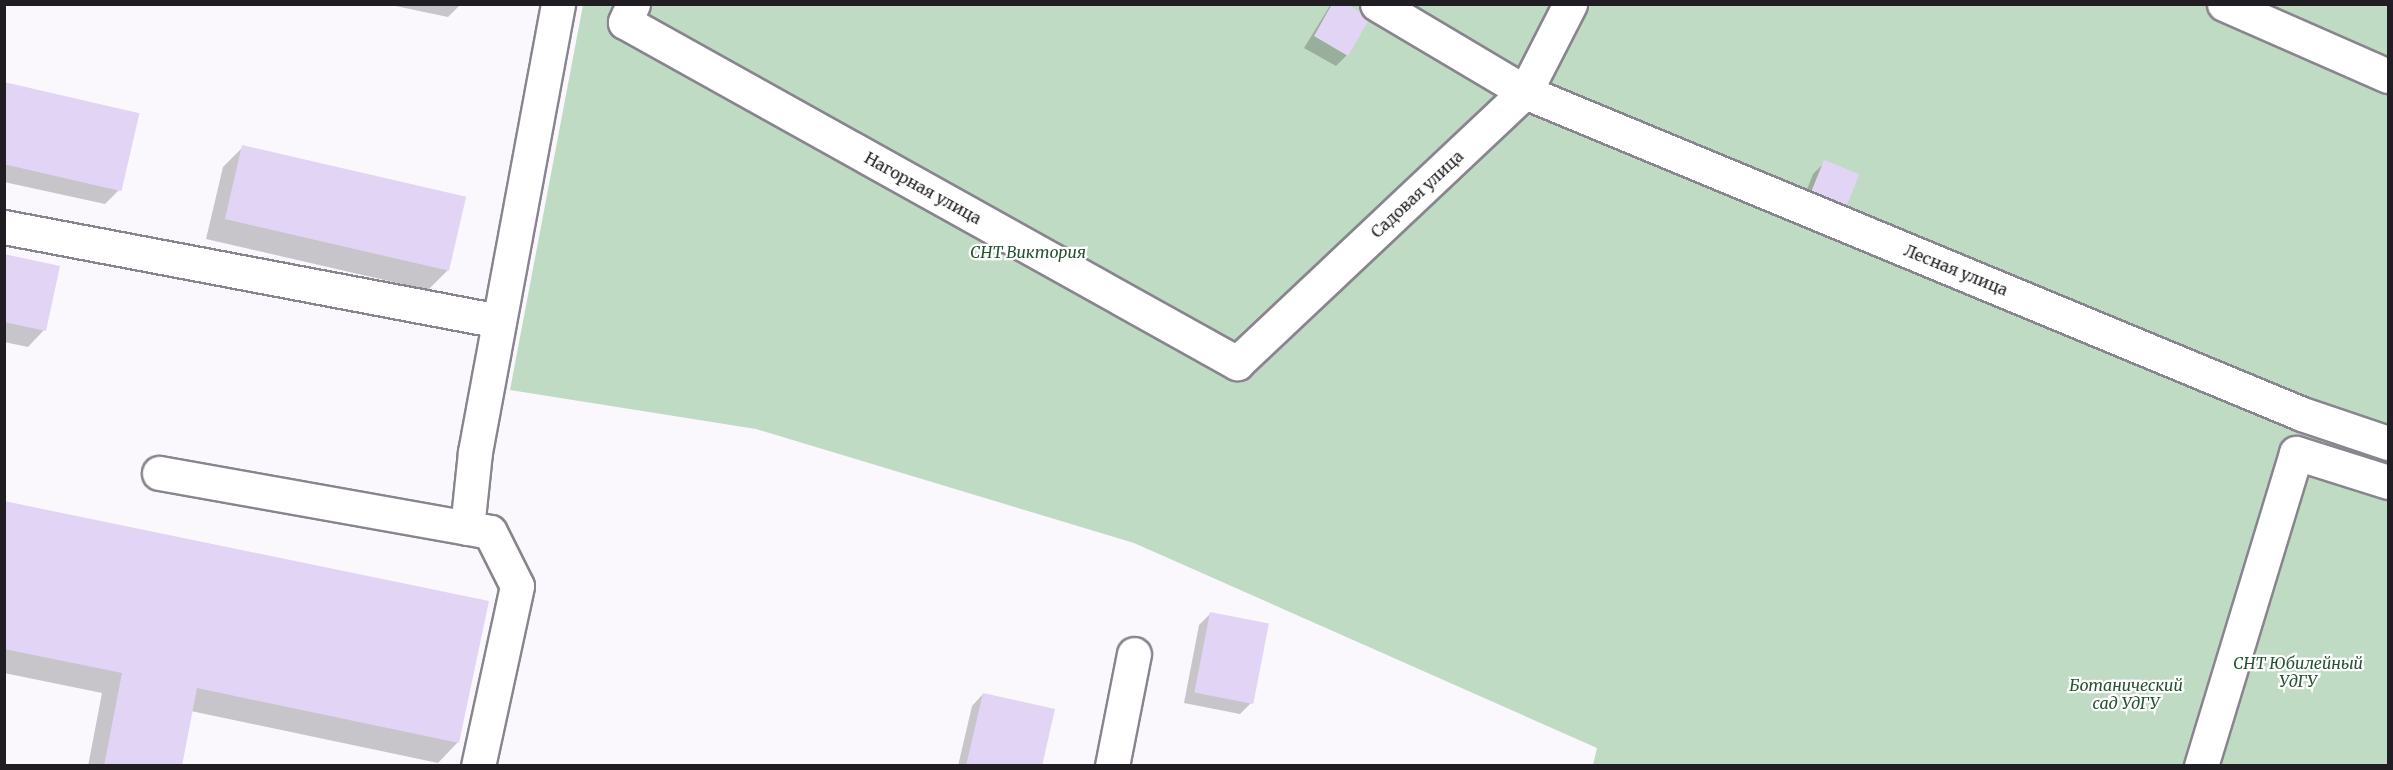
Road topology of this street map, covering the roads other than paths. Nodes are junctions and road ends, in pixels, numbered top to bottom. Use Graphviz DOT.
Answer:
graph roads {
  1 [pos="558,4"];
  2 [pos="633,4"];
  3 [pos="1377,4"];
  4 [pos="1570,4"];
  5 [pos="2223,4"];
  6 [pos="2388,76"];
  7 [pos="1526,92"];
  8 [pos="4,227"];
  9 [pos="499,321"];
  10 [pos="1237,363"];
  11 [pos="2388,443"];
  12 [pos="159,474"];
  13 [pos="2388,482"];
  14 [pos="467,528"];
  15 [pos="1134,654"];
  16 [pos="478,765"];
  17 [pos="1112,765"];
  18 [pos="2201,765"];
  1 -- 9 [label="street"];
  2 -- 10 [label="street, Нагорная улица"];
  3 -- 7 [label="street, Лесная улица"];
  4 -- 7 [label="street, Садовая улица"];
  5 -- 6 [label="street"];
  7 -- 10 [label="street, Садовая улица"];
  7 -- 11 [label="street, Лесная улица"];
  8 -- 9 [label="street"];
  9 -- 14 [label="street"];
  12 -- 14 [label="street"];
  13 -- 18 [label="street"];
  14 -- 16 [label="street"];
  15 -- 17 [label="street"];
}
